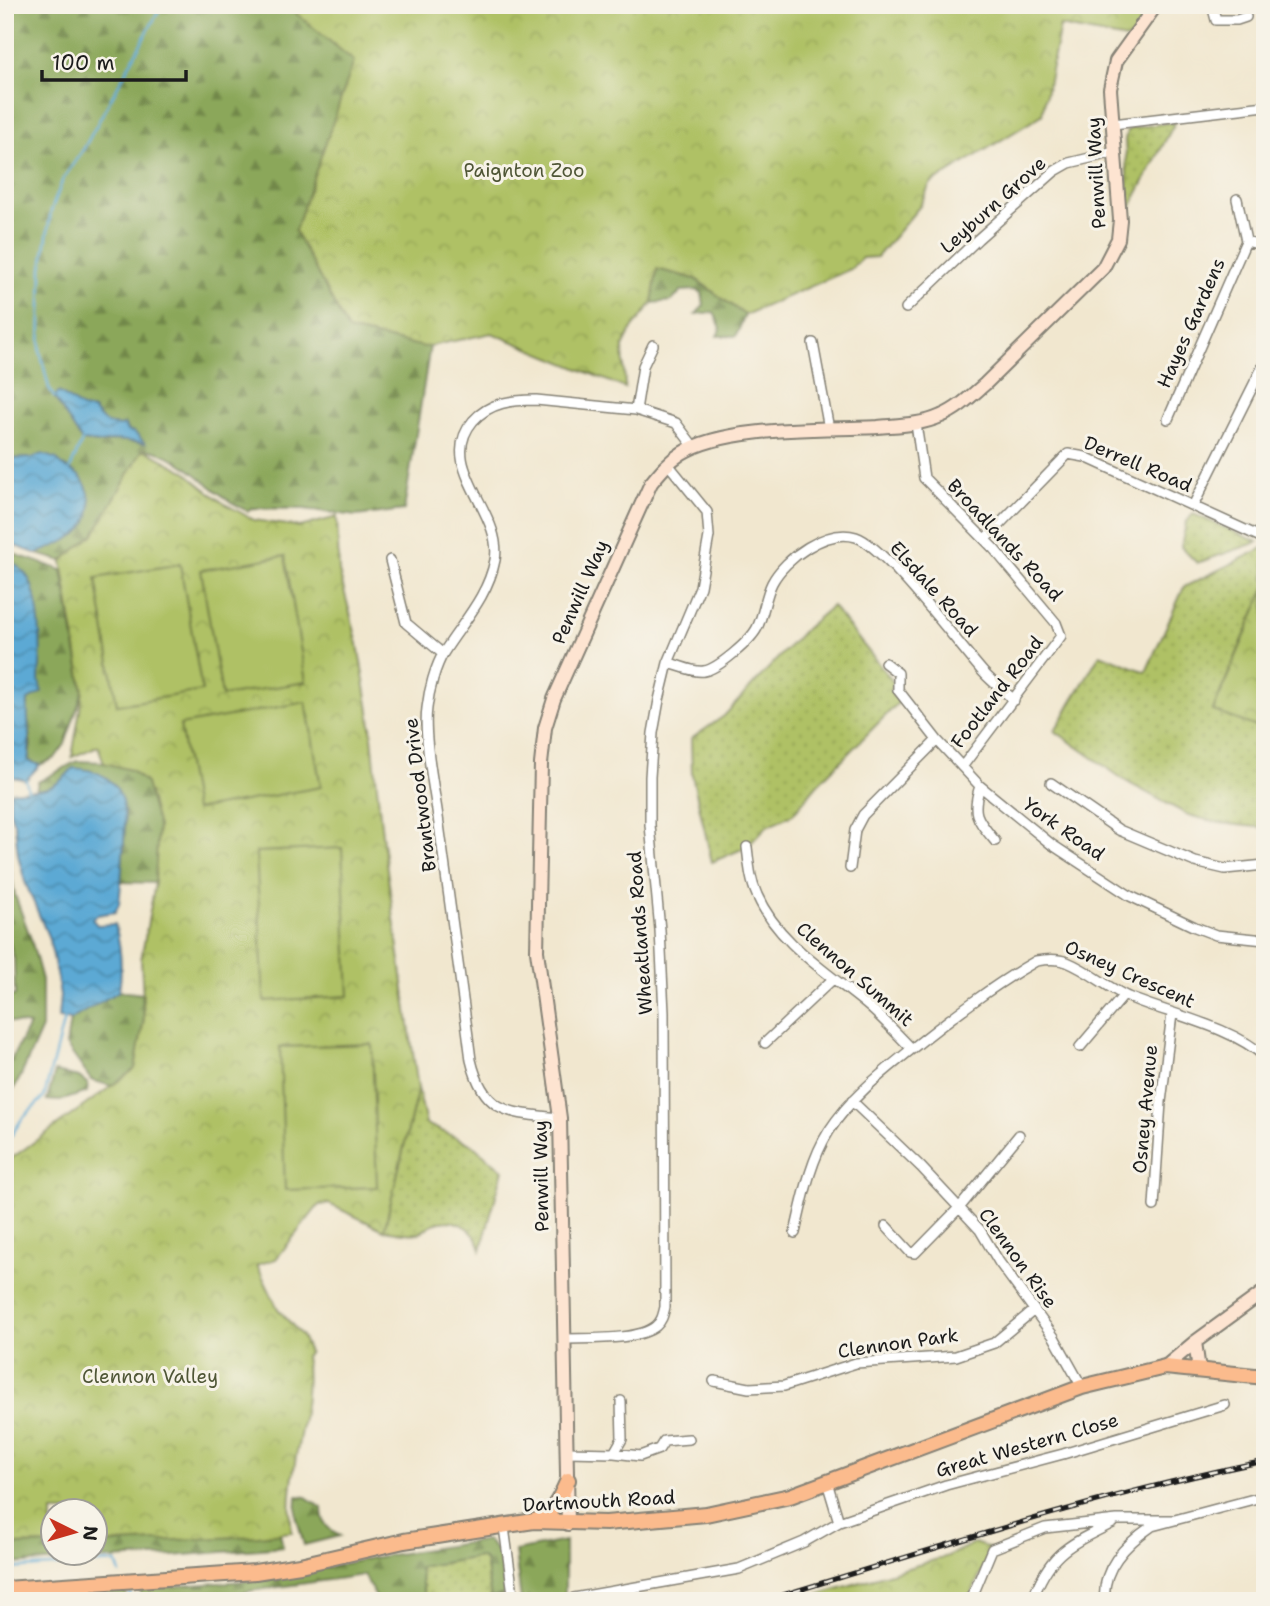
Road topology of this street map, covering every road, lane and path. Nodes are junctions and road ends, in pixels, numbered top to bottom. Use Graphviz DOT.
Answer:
graph roads {
  1 [pos="1156,5"];
  2 [pos="1212,5"];
  3 [pos="1246,17"];
  4 [pos="1265,106"];
  5 [pos="1113,124"];
  6 [pos="1115,152"];
  7 [pos="1237,199"];
  8 [pos="1246,241"];
  9 [pos="1265,246"];
  10 [pos="906,308"];
  11 [pos="813,343"];
  12 [pos="653,345"];
  13 [pos="1265,362"];
  14 [pos="636,411"];
  15 [pos="1168,419"];
  16 [pos="916,424"];
  17 [pos="829,429"];
  18 [pos="694,447"];
  19 [pos="668,464"];
  20 [pos="1193,506"];
  21 [pos="1265,539"];
  22 [pos="985,540"];
  23 [pos="390,560"];
  24 [pos="1060,639"];
  25 [pos="443,654"];
  26 [pos="668,663"];
  27 [pos="886,663"];
  28 [pos="907,665"];
  29 [pos="898,673"];
  30 [pos="1014,700"];
  31 [pos="937,740"];
  32 [pos="962,767"];
  33 [pos="1051,783"];
  34 [pos="979,786"];
  35 [pos="995,841"];
  36 [pos="747,848"];
  37 [pos="1265,865"];
  38 [pos="850,868"];
  39 [pos="1265,940"];
  40 [pos="833,979"];
  41 [pos="1124,995"];
  42 [pos="1172,1014"];
  43 [pos="765,1043"];
  44 [pos="1080,1047"];
  45 [pos="912,1049"];
  46 [pos="1265,1058"];
  47 [pos="852,1101"];
  48 [pos="560,1118"];
  49 [pos="1019,1135"];
  50 [pos="1154,1206"];
  51 [pos="960,1207"];
  52 [pos="886,1226"];
  53 [pos="795,1233"];
  54 [pos="1265,1291"];
  55 [pos="1034,1310"];
  56 [pos="564,1339"];
  57 [pos="1195,1342"];
  58 [pos="1165,1367"];
  59 [pos="1199,1370"];
  60 [pos="1265,1377"];
  61 [pos="714,1381"];
  62 [pos="1082,1387"];
  63 [pos="621,1401"];
  64 [pos="1225,1405"];
  65 [pos="689,1439"];
  66 [pos="567,1452"];
  67 [pos="614,1452"];
  68 [pos="568,1480"];
  69 [pos="827,1482"];
  70 [pos="1265,1496"];
  71 [pos="1117,1520"];
  72 [pos="1173,1520"];
  73 [pos="534,1521"];
  74 [pos="839,1522"];
  75 [pos="568,1524"];
  76 [pos="504,1527"];
  77 [pos="5,1589"];
  78 [pos="574,1598"];
  79 [pos="514,1601"];
  80 [pos="968,1601"];
  81 [pos="1032,1601"];
  82 [pos="1105,1601"];
  1 -- 5 [label="street, Penwill Way"];
  2 -- 3 [label="street"];
  4 -- 5 [label="street"];
  5 -- 6 [label="street, Penwill Way"];
  6 -- 10 [label="street, Leyburn Grove"];
  6 -- 16 [label="street, Penwill Way"];
  7 -- 8 [label="street, Hayes Gardens"];
  8 -- 9 [label="street, Hayes Gardens"];
  8 -- 15 [label="street, Hayes Gardens"];
  11 -- 17 [label="street"];
  12 -- 14 [label="street"];
  13 -- 20 [label="street"];
  14 -- 18 [label="street, Brantwood Drive"];
  14 -- 25 [label="street, Brantwood Drive"];
  16 -- 17 [label="street, Penwill Way"];
  16 -- 22 [label="street, Broadlands Road"];
  17 -- 18 [label="street, Penwill Way"];
  18 -- 19 [label="street, Penwill Way"];
  19 -- 26 [label="street, Wheatlands Road"];
  19 -- 48 [label="street, Penwill Way"];
  20 -- 21 [label="street, Derrell Road"];
  20 -- 22 [label="street, Derrell Road"];
  22 -- 24 [label="street, Broadlands Road"];
  23 -- 25 [label="street"];
  24 -- 30 [label="street, Footland Road"];
  25 -- 48 [label="street, Brantwood Drive"];
  26 -- 30 [label="street, Elsdale Road"];
  26 -- 56 [label="street, Wheatlands Road"];
  27 -- 29 [label="street"];
  28 -- 29 [label="street"];
  29 -- 31 [label="street, York Road"];
  30 -- 32 [label="street, Footland Road"];
  31 -- 32 [label="street, York Road"];
  31 -- 38 [label="street"];
  32 -- 34 [label="street, York Road"];
  33 -- 37 [label="street"];
  34 -- 35 [label="street"];
  34 -- 39 [label="street, York Road"];
  36 -- 40 [label="street, Clennon Summit"];
  40 -- 43 [label="street"];
  40 -- 45 [label="street, Clennon Summit"];
  41 -- 42 [label="street, Osney Crescent"];
  41 -- 44 [label="street"];
  41 -- 45 [label="street, Osney Crescent"];
  42 -- 46 [label="street, Osney Crescent"];
  42 -- 50 [label="street, Osney Avenue"];
  45 -- 47 [label="street, Osney Crescent"];
  47 -- 51 [label="street, Clennon Rise"];
  47 -- 53 [label="street, Osney Crescent"];
  48 -- 56 [label="street, Penwill Way"];
  49 -- 51 [label="street"];
  51 -- 52 [label="street"];
  51 -- 55 [label="street, Clennon Rise"];
  54 -- 57 [label="street"];
  55 -- 61 [label="street, Clennon Park"];
  55 -- 62 [label="street, Clennon Rise"];
  56 -- 66 [label="street, Penwill Way"];
  57 -- 58 [label="street"];
  57 -- 59 [label="street"];
  58 -- 59 [label="main road, Dartmouth Road"];
  58 -- 62 [label="main road, Dartmouth Road"];
  59 -- 60 [label="main road, Dartmouth Road"];
  62 -- 69 [label="main road, Dartmouth Road"];
  63 -- 67 [label="street"];
  64 -- 74 [label="street, Great Western Close"];
  65 -- 67 [label="street"];
  66 -- 67 [label="street"];
  66 -- 68 [label="street, Penwill Way"];
  68 -- 73 [label="main road"];
  68 -- 75 [label="street, Penwill Way"];
  69 -- 74 [label="street"];
  69 -- 75 [label="main road, Dartmouth Road"];
  70 -- 72 [label="street"];
  71 -- 72 [label="street"];
  71 -- 80 [label="street"];
  71 -- 81 [label="street"];
  72 -- 82 [label="street"];
  73 -- 75 [label="main road, Dartmouth Road"];
  73 -- 76 [label="main road, Dartmouth Road"];
  74 -- 78 [label="street, Great Western Close"];
  76 -- 77 [label="main road, Dartmouth Road"];
  76 -- 79 [label="street"];
}
